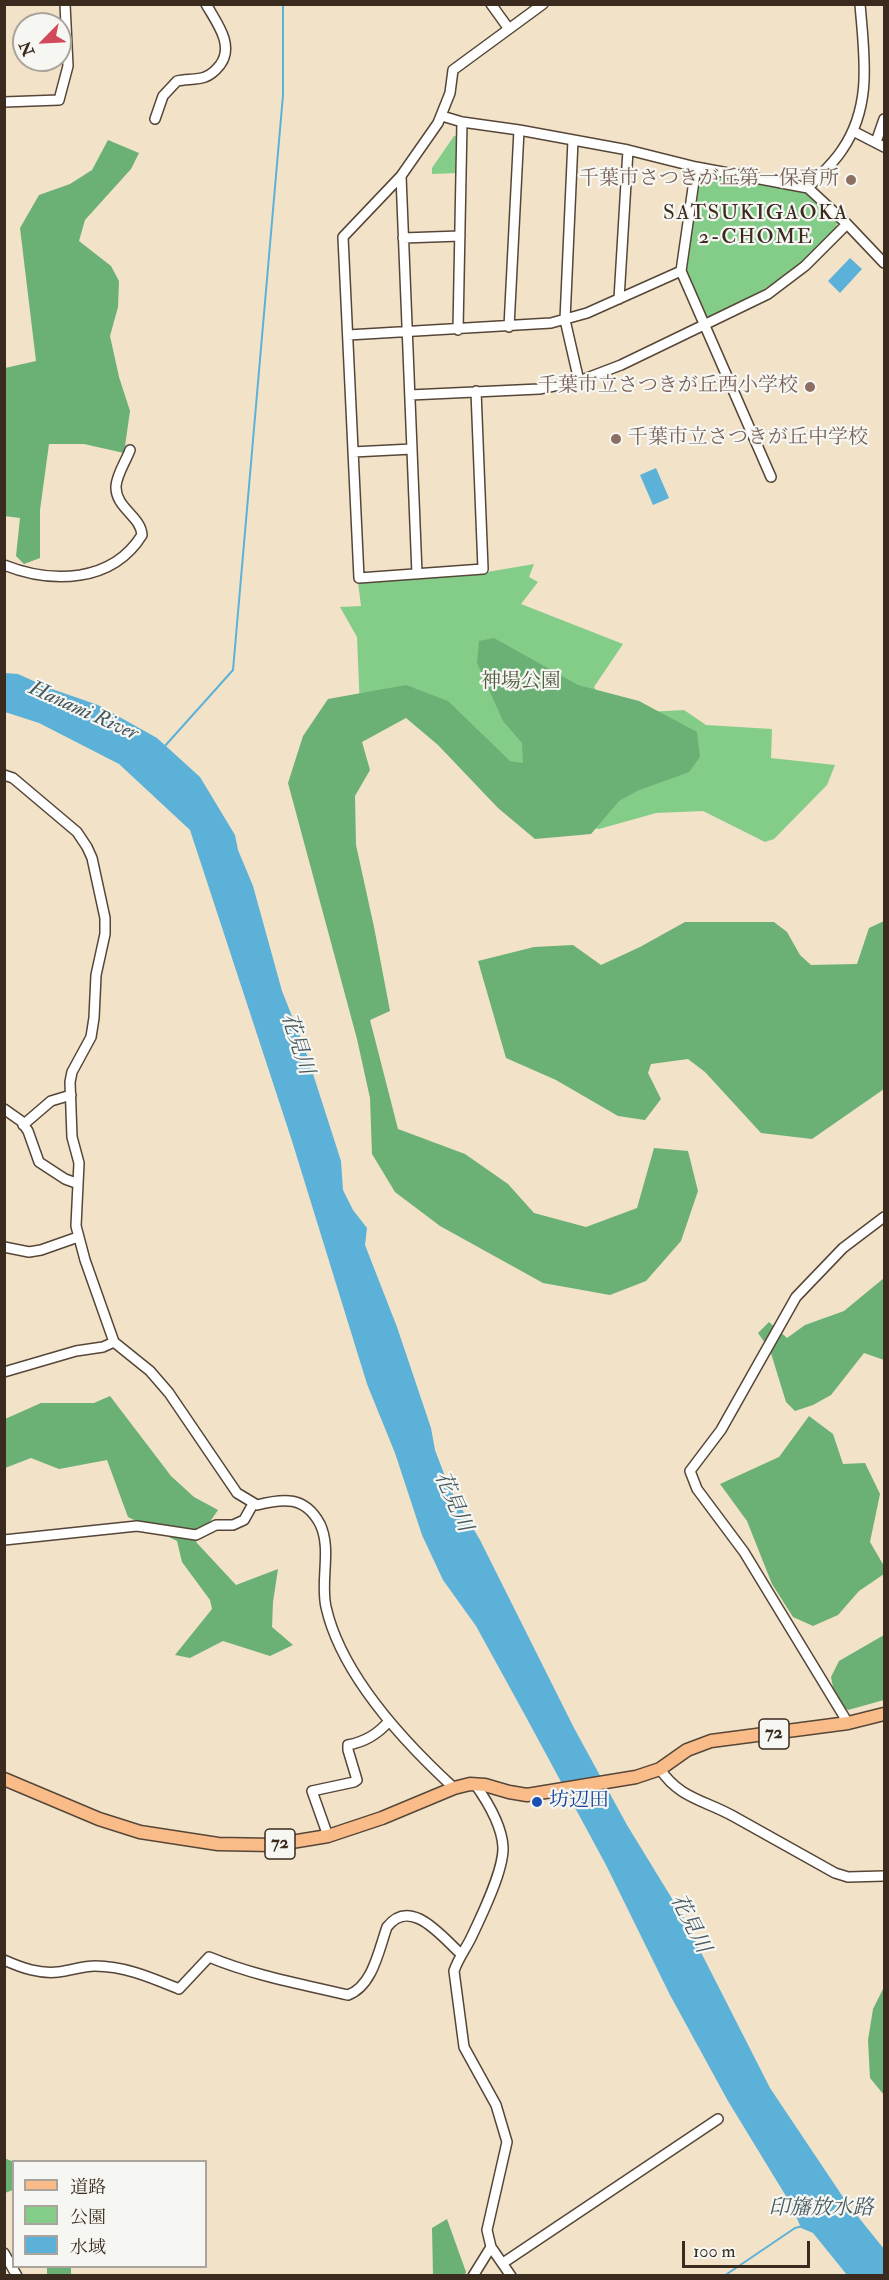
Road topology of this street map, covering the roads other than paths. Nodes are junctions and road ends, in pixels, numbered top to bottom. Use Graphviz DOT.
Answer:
graph roads {
  1 [pos="65,4"];
  2 [pos="206,4"];
  3 [pos="491,4"];
  4 [pos="543,4"];
  5 [pos="860,4"];
  6 [pos="509,29"];
  7 [pos="4,102"];
  8 [pos="442,116"];
  9 [pos="885,119"];
  10 [pos="155,120"];
  11 [pos="462,122"];
  12 [pos="519,130"];
  13 [pos="854,131"];
  14 [pos="573,140"];
  15 [pos="880,144"];
  16 [pos="628,150"];
  17 [pos="696,167"];
  18 [pos="401,176"];
  19 [pos="808,188"];
  20 [pos="848,225"];
  21 [pos="460,236"];
  22 [pos="403,238"];
  23 [pos="885,263"];
  24 [pos="681,272"];
  25 [pos="618,299"];
  26 [pos="565,320"];
  27 [pos="704,323"];
  28 [pos="509,327"];
  29 [pos="458,330"];
  30 [pos="407,333"];
  31 [pos="348,335"];
  32 [pos="579,381"];
  33 [pos="476,391"];
  34 [pos="410,394"];
  35 [pos="412,448"];
  36 [pos="130,450"];
  37 [pos="352,452"];
  38 [pos="771,477"];
  39 [pos="4,565"];
  40 [pos="417,574"];
  41 [pos="4,775"];
  42 [pos="71,1095"];
  43 [pos="4,1109"];
  44 [pos="23,1125"];
  45 [pos="76,1183"];
  46 [pos="885,1217"];
  47 [pos="78,1237"];
  48 [pos="4,1247"];
  49 [pos="114,1342"];
  50 [pos="4,1372"];
  51 [pos="253,1504"];
  52 [pos="4,1540"];
  53 [pos="885,1714"];
  54 [pos="389,1721"];
  55 [pos="848,1724"];
  56 [pos="660,1769"];
  57 [pos="4,1779"];
  58 [pos="475,1784"];
  59 [pos="454,1788"];
  60 [pos="328,1836"];
  61 [pos="885,1876"];
  62 [pos="462,1954"];
  63 [pos="4,1960"];
  64 [pos="718,2119"];
  65 [pos="491,2247"];
  66 [pos="4,2253"];
  67 [pos="503,2263"];
  68 [pos="12,2267"];
  69 [pos="473,2276"];
  70 [pos="511,2276"];
  1 -- 7 [label="street"];
  2 -- 10 [label="street"];
  3 -- 6 [label="street"];
  4 -- 6 [label="street"];
  5 -- 13 [label="street"];
  6 -- 8 [label="street"];
  8 -- 11 [label="street"];
  8 -- 18 [label="street"];
  9 -- 15 [label="street"];
  11 -- 12 [label="street"];
  11 -- 21 [label="street"];
  12 -- 14 [label="street"];
  12 -- 28 [label="street"];
  13 -- 15 [label="street"];
  13 -- 19 [label="street"];
  14 -- 16 [label="street"];
  14 -- 26 [label="street"];
  16 -- 17 [label="street"];
  16 -- 25 [label="street"];
  17 -- 19 [label="street"];
  17 -- 24 [label="street"];
  18 -- 22 [label="street"];
  18 -- 31 [label="street"];
  19 -- 20 [label="street"];
  20 -- 23 [label="street"];
  20 -- 27 [label="street"];
  21 -- 22 [label="street"];
  21 -- 29 [label="street"];
  22 -- 30 [label="street"];
  24 -- 25 [label="street"];
  24 -- 27 [label="street"];
  25 -- 26 [label="street"];
  26 -- 28 [label="street"];
  26 -- 32 [label="street"];
  27 -- 32 [label="street"];
  27 -- 38 [label="street"];
  28 -- 29 [label="street"];
  29 -- 30 [label="street"];
  30 -- 31 [label="street"];
  30 -- 34 [label="street"];
  31 -- 37 [label="street"];
  32 -- 33 [label="street"];
  33 -- 34 [label="street"];
  33 -- 40 [label="street"];
  34 -- 35 [label="street"];
  35 -- 37 [label="street"];
  35 -- 40 [label="street"];
  36 -- 39 [label="street"];
  37 -- 40 [label="street"];
  41 -- 42 [label="street"];
  42 -- 44 [label="street"];
  42 -- 45 [label="street"];
  43 -- 44 [label="street"];
  44 -- 45 [label="street"];
  45 -- 47 [label="street"];
  46 -- 55 [label="street"];
  47 -- 48 [label="street"];
  47 -- 49 [label="street"];
  49 -- 50 [label="street"];
  49 -- 51 [label="street"];
  51 -- 52 [label="street"];
  51 -- 54 [label="street"];
  53 -- 55 [label="main road, 72"];
  54 -- 59 [label="street"];
  54 -- 60 [label="street"];
  55 -- 56 [label="main road, 72"];
  56 -- 58 [label="main road, 72"];
  56 -- 61 [label="street"];
  57 -- 60 [label="main road, 72"];
  58 -- 59 [label="main road, 72"];
  58 -- 62 [label="street"];
  59 -- 60 [label="main road, 72"];
  62 -- 63 [label="street"];
  62 -- 65 [label="street"];
  64 -- 67 [label="street"];
  65 -- 67 [label="street"];
  65 -- 69 [label="street"];
  66 -- 68 [label="street"];
  67 -- 70 [label="street"];
}
